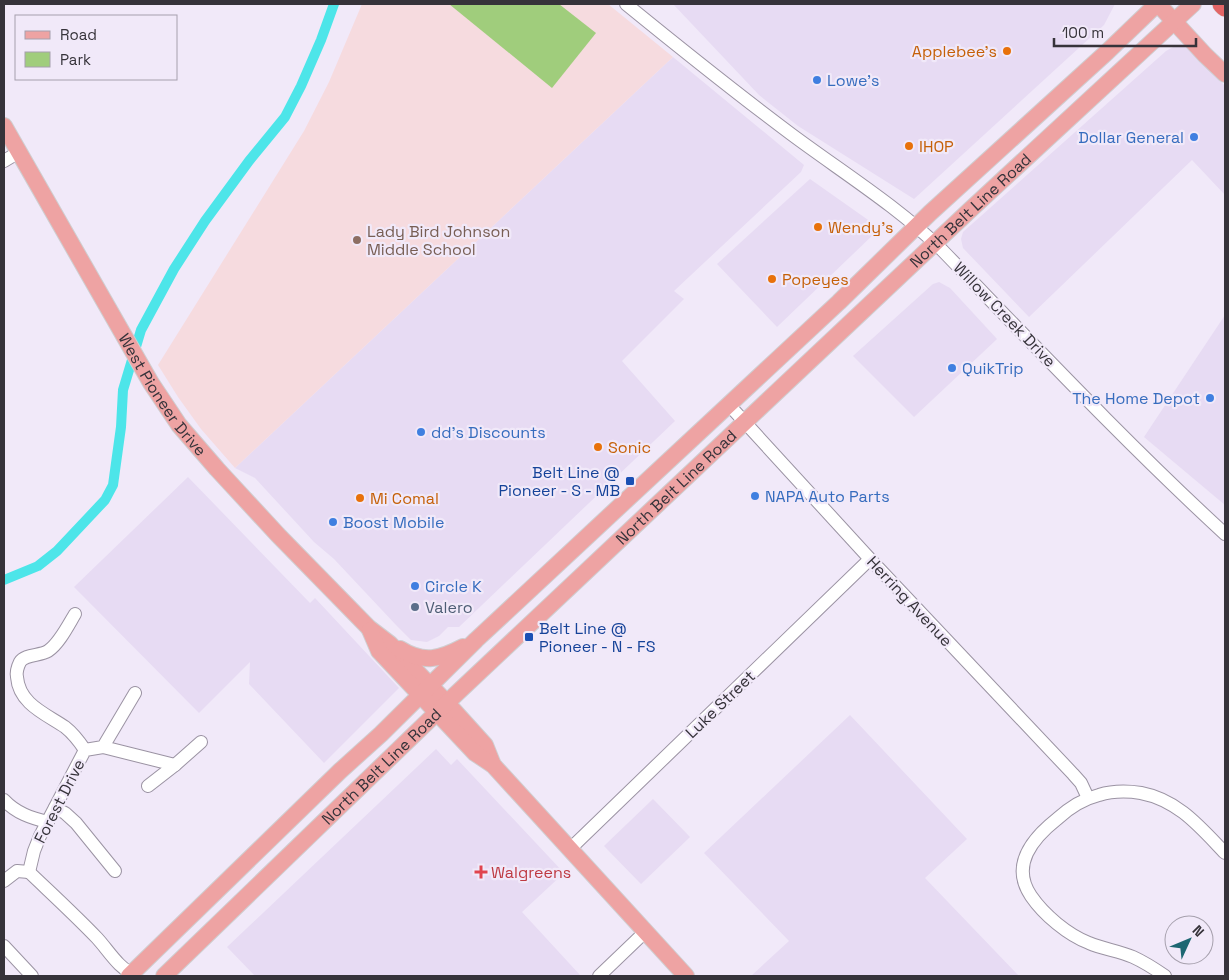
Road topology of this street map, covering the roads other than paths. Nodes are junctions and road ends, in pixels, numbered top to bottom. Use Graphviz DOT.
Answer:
graph roads {
  1 [pos="626,4"];
  2 [pos="1157,4"];
  3 [pos="1222,4"];
  4 [pos="1190,7"];
  5 [pos="1225,7"];
  6 [pos="1175,21"];
  7 [pos="1225,74"];
  8 [pos="4,126"];
  9 [pos="19,152"];
  10 [pos="4,161"];
  11 [pos="917,226"];
  12 [pos="935,243"];
  13 [pos="729,406"];
  14 [pos="744,422"];
  15 [pos="1225,534"];
  16 [pos="870,559"];
  17 [pos="76,614"];
  18 [pos="369,628"];
  19 [pos="476,640"];
  20 [pos="390,644"];
  21 [pos="425,691"];
  22 [pos="135,693"];
  23 [pos="442,708"];
  24 [pos="200,742"];
  25 [pos="103,747"];
  26 [pos="85,750"];
  27 [pos="175,765"];
  28 [pos="148,786"];
  29 [pos="1088,798"];
  30 [pos="4,800"];
  31 [pos="55,808"];
  32 [pos="48,822"];
  33 [pos="269,840"];
  34 [pos="570,849"];
  35 [pos="1225,852"];
  36 [pos="284,860"];
  37 [pos="115,871"];
  38 [pos="29,872"];
  39 [pos="4,881"];
  40 [pos="646,931"];
  41 [pos="4,946"];
  42 [pos="32,976"];
  43 [pos="132,976"];
  44 [pos="164,976"];
  45 [pos="600,976"];
  46 [pos="686,976"];
  47 [pos="1165,976"];
  1 -- 11 [label="street, Willow Creek Drive"];
  2 -- 6 [label="main road"];
  2 -- 11 [label="main road, North Belt Line Road"];
  3 -- 5 [label="highway"];
  4 -- 6 [label="main road, North Belt Line Road"];
  6 -- 7 [label="main road"];
  6 -- 12 [label="main road, North Belt Line Road"];
  8 -- 9 [label="main road, West Pioneer Drive"];
  9 -- 10 [label="street"];
  9 -- 18 [label="main road, West Pioneer Drive"];
  11 -- 12 [label="street, Willow Creek Drive"];
  11 -- 13 [label="main road, North Belt Line Road"];
  12 -- 14 [label="main road, North Belt Line Road"];
  12 -- 15 [label="street, Willow Creek Drive"];
  13 -- 14 [label="street, Herring Avenue"];
  13 -- 19 [label="main road, North Belt Line Road"];
  14 -- 16 [label="street, Herring Avenue"];
  14 -- 23 [label="main road, North Belt Line Road"];
  16 -- 29 [label="street, Herring Avenue"];
  16 -- 34 [label="street, Luke Street"];
  17 -- 26 [label="street"];
  18 -- 20 [label="main road, West Pioneer Drive"];
  18 -- 21 [label="main road, West Pioneer Drive"];
  19 -- 20 [label="main road"];
  19 -- 21 [label="main road, North Belt Line Road"];
  20 -- 21 [label="main road, West Pioneer Drive"];
  21 -- 23 [label="main road, West Pioneer Drive"];
  21 -- 33 [label="main road, North Belt Line Road"];
  22 -- 25 [label="street, Forest Drive"];
  23 -- 34 [label="main road, West Pioneer Drive"];
  23 -- 36 [label="main road, North Belt Line Road"];
  24 -- 27 [label="street"];
  25 -- 26 [label="street, Forest Drive"];
  25 -- 27 [label="street"];
  26 -- 31 [label="street, Forest Drive"];
  27 -- 28 [label="street"];
  29 -- 35 [label="street"];
  29 -- 47 [label="street"];
  30 -- 32 [label="street"];
  31 -- 32 [label="street, Forest Drive"];
  31 -- 37 [label="street"];
  32 -- 38 [label="street, Forest Drive"];
  33 -- 36 [label="main road"];
  33 -- 43 [label="main road, North Belt Line Road"];
  34 -- 40 [label="main road, West Pioneer Drive"];
  36 -- 44 [label="main road, North Belt Line Road"];
  38 -- 39 [label="street"];
  38 -- 43 [label="street"];
  40 -- 45 [label="street"];
  40 -- 46 [label="main road, West Pioneer Drive"];
  41 -- 42 [label="street"];
}
